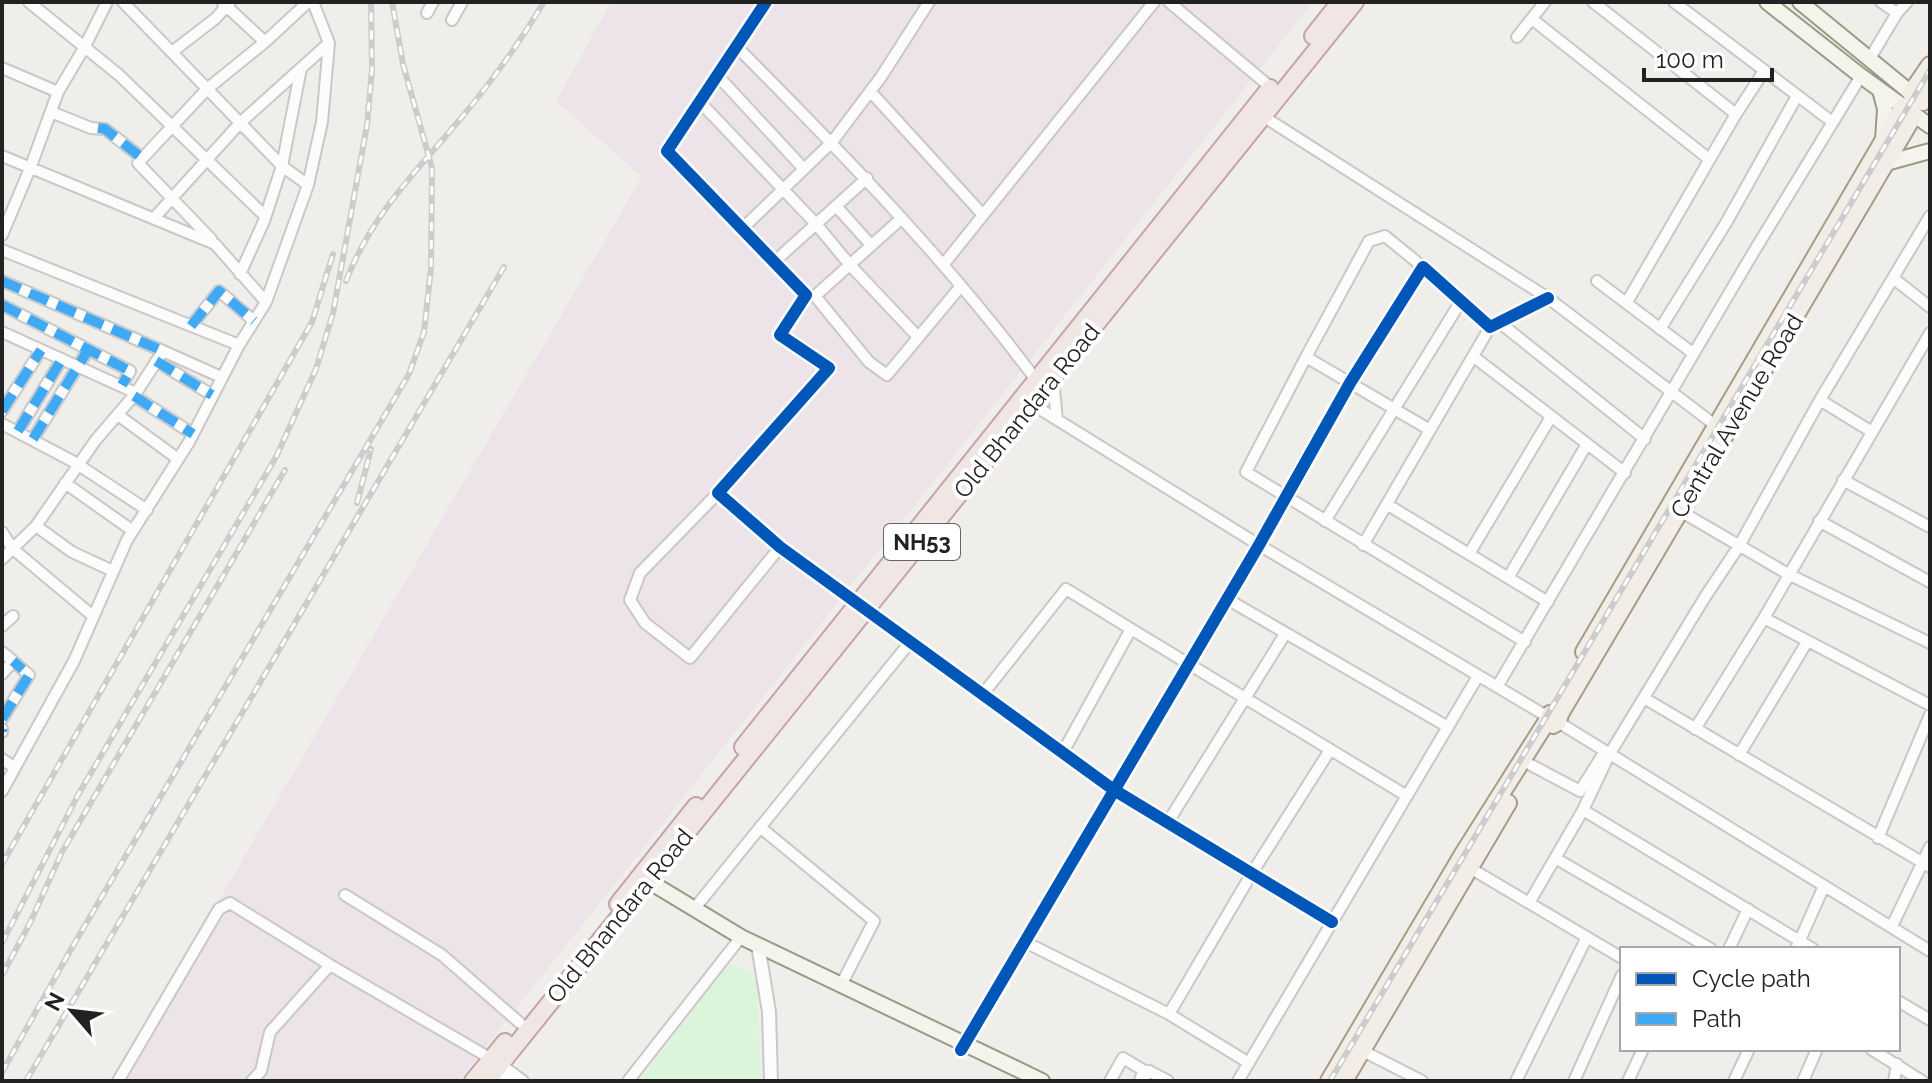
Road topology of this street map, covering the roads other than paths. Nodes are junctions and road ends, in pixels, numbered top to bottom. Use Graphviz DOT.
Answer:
graph roads {
  1 [pos="29,2"];
  2 [pos="107,2"];
  3 [pos="123,2"];
  4 [pos="311,2"];
  5 [pos="433,2"];
  6 [pos="462,2"];
  7 [pos="766,2"];
  8 [pos="929,2"];
  9 [pos="1154,2"];
  10 [pos="1169,2"];
  11 [pos="1340,2"];
  12 [pos="1355,2"];
  13 [pos="1545,2"];
  14 [pos="1593,2"];
  15 [pos="1674,2"];
  16 [pos="1767,2"];
  17 [pos="1800,2"];
  18 [pos="1881,2"];
  19 [pos="1907,2"];
  20 [pos="226,3"];
  21 [pos="427,13"];
  22 [pos="1897,13"];
  23 [pos="1532,19"];
  24 [pos="452,20"];
  25 [pos="1333,20"];
  26 [pos="1517,37"];
  27 [pos="265,42"];
  28 [pos="329,43"];
  29 [pos="736,46"];
  30 [pos="84,48"];
  31 [pos="172,52"];
  32 [pos="1869,60"];
  33 [pos="2,68"];
  34 [pos="301,68"];
  35 [pos="1764,71"];
  36 [pos="717,75"];
  37 [pos="1861,76"];
  38 [pos="1885,84"];
  39 [pos="207,89"];
  40 [pos="870,91"];
  41 [pos="1275,91"];
  42 [pos="58,92"];
  43 [pos="1920,95"];
  44 [pos="1797,96"];
  45 [pos="700,102"];
  46 [pos="51,112"];
  47 [pos="1258,113"];
  48 [pos="1736,114"];
  49 [pos="1831,121"];
  50 [pos="240,123"];
  51 [pos="1930,126"];
  52 [pos="170,127"];
  53 [pos="1883,141"];
  54 [pos="832,142"];
  55 [pos="1930,151"];
  56 [pos="2,156"];
  57 [pos="142,158"];
  58 [pos="1709,159"];
  59 [pos="206,161"];
  60 [pos="1886,163"];
  61 [pos="31,166"];
  62 [pos="282,166"];
  63 [pos="804,169"];
  64 [pos="867,178"];
  65 [pos="308,185"];
  66 [pos="783,189"];
  67 [pos="172,198"];
  68 [pos="836,206"];
  69 [pos="983,215"];
  70 [pos="265,216"];
  71 [pos="1930,216"];
  72 [pos="155,217"];
  73 [pos="902,218"];
  74 [pos="816,224"];
  75 [pos="742,229"];
  76 [pos="1920,234"];
  77 [pos="2,235"];
  78 [pos="1930,242"];
  79 [pos="215,244"];
  80 [pos="871,245"];
  81 [pos="2,250"];
  82 [pos="774,262"];
  83 [pos="850,265"];
  84 [pos="943,265"];
  85 [pos="1423,267"];
  86 [pos="240,274"];
  87 [pos="1893,278"];
  88 [pos="2,281"];
  89 [pos="1597,281"];
  90 [pos="961,286"];
  91 [pos="810,296"];
  92 [pos="1548,298"];
  93 [pos="1461,301"];
  94 [pos="266,302"];
  95 [pos="1627,302"];
  96 [pos="2,305"];
  97 [pos="1930,307"];
  98 [pos="254,321"];
  99 [pos="1495,325"];
  100 [pos="191,326"];
  101 [pos="1660,329"];
  102 [pos="2,332"];
  103 [pos="1930,333"];
  104 [pos="918,337"];
  105 [pos="239,345"];
  106 [pos="41,350"];
  107 [pos="88,350"];
  108 [pos="163,351"];
  109 [pos="1694,354"];
  110 [pos="1306,357"];
  111 [pos="1474,357"];
  112 [pos="62,359"];
  113 [pos="156,361"];
  114 [pos="80,366"];
  115 [pos="221,377"];
  116 [pos="1045,383"];
  117 [pos="1350,383"];
  118 [pos="122,385"];
  119 [pos="1671,393"];
  120 [pos="135,394"];
  121 [pos="212,395"];
  122 [pos="1820,400"];
  123 [pos="1027,401"];
  124 [pos="1395,410"];
  125 [pos="2,411"];
  126 [pos="118,415"];
  127 [pos="1551,417"];
  128 [pos="1057,420"];
  129 [pos="2,424"];
  130 [pos="1715,425"];
  131 [pos="1430,430"];
  132 [pos="18,431"];
  133 [pos="1872,432"];
  134 [pos="193,434"];
  135 [pos="33,439"];
  136 [pos="1645,439"];
  137 [pos="1587,444"];
  138 [pos="178,459"];
  139 [pos="78,465"];
  140 [pos="1625,473"];
  141 [pos="1843,480"];
  142 [pos="65,483"];
  143 [pos="718,493"];
  144 [pos="1285,496"];
  145 [pos="1388,505"];
  146 [pos="147,510"];
  147 [pos="1680,511"];
  148 [pos="1325,521"];
  149 [pos="1819,521"];
  150 [pos="36,526"];
  151 [pos="1930,527"];
  152 [pos="133,531"];
  153 [pos="2,532"];
  154 [pos="1259,545"];
  155 [pos="1363,545"];
  156 [pos="1739,546"];
  157 [pos="780,547"];
  158 [pos="13,549"];
  159 [pos="1469,554"];
  160 [pos="2,559"];
  161 [pos="113,571"];
  162 [pos="1788,574"];
  163 [pos="1508,578"];
  164 [pos="1930,582"];
  165 [pos="1227,599"];
  166 [pos="1548,602"];
  167 [pos="864,607"];
  168 [pos="13,616"];
  169 [pos="93,616"];
  170 [pos="1764,618"];
  171 [pos="2,626"];
  172 [pos="1131,629"];
  173 [pos="1285,634"];
  174 [pos="911,641"];
  175 [pos="1525,642"];
  176 [pos="1807,642"];
  177 [pos="1930,643"];
  178 [pos="2,652"];
  179 [pos="13,661"];
  180 [pos="1189,664"];
  181 [pos="2,674"];
  182 [pos="1478,676"];
  183 [pos="1497,687"];
  184 [pos="983,694"];
  185 [pos="1245,698"];
  186 [pos="1644,698"];
  187 [pos="1930,705"];
  188 [pos="1930,715"];
  189 [pos="2,719"];
  190 [pos="1553,719"];
  191 [pos="1448,727"];
  192 [pos="1695,729"];
  193 [pos="1330,750"];
  194 [pos="1063,752"];
  195 [pos="1607,754"];
  196 [pos="1739,755"];
  197 [pos="2,759"];
  198 [pos="1531,765"];
  199 [pos="15,768"];
  200 [pos="1114,790"];
  201 [pos="2,791"];
  202 [pos="1407,796"];
  203 [pos="1583,810"];
  204 [pos="1168,822"];
  205 [pos="760,827"];
  206 [pos="1878,838"];
  207 [pos="1930,847"];
  208 [pos="1555,858"];
  209 [pos="1927,865"];
  210 [pos="1470,868"];
  211 [pos="1252,873"];
  212 [pos="641,883"];
  213 [pos="1824,886"];
  214 [pos="345,895"];
  215 [pos="1529,903"];
  216 [pos="694,909"];
  217 [pos="1748,909"];
  218 [pos="1332,922"];
  219 [pos="1892,926"];
  220 [pos="1587,937"];
  221 [pos="739,939"];
  222 [pos="1025,942"];
  223 [pos="1798,945"];
  224 [pos="1708,947"];
  225 [pos="1730,947"];
  226 [pos="758,949"];
  227 [pos="1930,951"];
  228 [pos="1620,957"];
  229 [pos="330,965"];
  230 [pos="1620,979"];
  231 [pos="841,985"];
  232 [pos="1900,1002"];
  233 [pos="1169,1014"];
  234 [pos="1930,1020"];
  235 [pos="520,1023"];
  236 [pos="963,1047"];
  237 [pos="1363,1051"];
  238 [pos="1642,1051"];
  239 [pos="1748,1051"];
  240 [pos="1816,1051"];
  241 [pos="1874,1051"];
  242 [pos="1249,1063"];
  243 [pos="1897,1064"];
  244 [pos="494,1070"];
  245 [pos="1418,1080"];
  246 [pos="118,1081"];
  247 [pos="252,1081"];
  248 [pos="473,1081"];
  249 [pos="523,1081"];
  250 [pos="628,1081"];
  251 [pos="771,1081"];
  252 [pos="1025,1081"];
  253 [pos="1042,1081"];
  254 [pos="1110,1081"];
  255 [pos="1141,1081"];
  256 [pos="1168,1081"];
  257 [pos="1238,1081"];
  258 [pos="1329,1081"];
  259 [pos="1344,1081"];
  260 [pos="1516,1081"];
  261 [pos="1574,1081"];
  262 [pos="1628,1081"];
  263 [pos="1734,1081"];
  264 [pos="1803,1081"];
  265 [pos="1894,1081"];
  266 [pos="1922,1081"];
  1 -- 30 [label="street"];
  2 -- 30 [label="street"];
  3 -- 31 [label="street"];
  4 -- 27 [label="street"];
  4 -- 28 [label="street"];
  5 -- 21 [label="street"];
  6 -- 24 [label="street"];
  7 -- 29 [label="street"];
  8 -- 40 [label="street"];
  9 -- 69 [label="street"];
  10 -- 41 [label="street"];
  11 -- 25 [label="highway, NH53"];
  12 -- 25 [label="highway, Old Bhandara Road / NH53"];
  13 -- 23 [label="street"];
  14 -- 48 [label="street"];
  15 -- 35 [label="street"];
  16 -- 37 [label="main road"];
  17 -- 32 [label="main road"];
  18 -- 22 [label="street"];
  19 -- 22 [label="street"];
  20 -- 27 [label="street"];
  20 -- 31 [label="street"];
  22 -- 32 [label="street"];
  23 -- 26 [label="street"];
  23 -- 58 [label="street"];
  25 -- 41 [label="highway, Old Bhandara Road / NH53"];
  27 -- 39 [label="street"];
  28 -- 34 [label="street"];
  28 -- 65 [label="street"];
  29 -- 36 [label="street"];
  29 -- 54 [label="street"];
  30 -- 42 [label="street"];
  30 -- 52 [label="street"];
  31 -- 39 [label="street"];
  32 -- 38 [label="main road"];
  33 -- 42 [label="street"];
  34 -- 50 [label="street"];
  34 -- 62 [label="street"];
  35 -- 44 [label="street"];
  35 -- 48 [label="street"];
  36 -- 45 [label="street"];
  36 -- 63 [label="street"];
  37 -- 38 [label="main road"];
  37 -- 49 [label="street"];
  38 -- 43 [label="main road"];
  38 -- 43 [label="main road"];
  38 -- 53 [label="main road"];
  39 -- 50 [label="street"];
  39 -- 52 [label="street"];
  40 -- 54 [label="street"];
  40 -- 69 [label="street"];
  41 -- 47 [label="highway, Old Bhandara Road / NH53"];
  42 -- 46 [label="street"];
  43 -- 51 [label="main road"];
  43 -- 53 [label="main road"];
  43 -- 60 [label="main road, Central Avenue Road"];
  44 -- 49 [label="street"];
  44 -- 101 [label="street"];
  45 -- 66 [label="street"];
  45 -- 75 [label="street"];
  46 -- 57 [label="street"];
  46 -- 61 [label="street"];
  47 -- 92 [label="street"];
  47 -- 116 [label="highway, Old Bhandara Road / NH53"];
  48 -- 58 [label="street"];
  49 -- 109 [label="street"];
  50 -- 59 [label="street"];
  50 -- 62 [label="street"];
  52 -- 57 [label="street"];
  52 -- 59 [label="street"];
  53 -- 130 [label="main road"];
  54 -- 63 [label="street"];
  54 -- 64 [label="street"];
  55 -- 60 [label="main road"];
  56 -- 61 [label="street"];
  57 -- 67 [label="street"];
  58 -- 95 [label="street"];
  59 -- 67 [label="street"];
  59 -- 70 [label="street"];
  60 -- 147 [label="main road, Central Avenue Road"];
  61 -- 72 [label="street"];
  61 -- 77 [label="street"];
  62 -- 65 [label="street"];
  62 -- 70 [label="street"];
  63 -- 66 [label="street"];
  64 -- 68 [label="street"];
  64 -- 73 [label="street"];
  65 -- 94 [label="street"];
  66 -- 74 [label="street"];
  66 -- 75 [label="street"];
  67 -- 72 [label="street"];
  67 -- 79 [label="street"];
  68 -- 74 [label="street"];
  68 -- 80 [label="street"];
  69 -- 84 [label="street"];
  70 -- 86 [label="street"];
  71 -- 76 [label="street"];
  72 -- 79 [label="street"];
  73 -- 80 [label="street"];
  73 -- 84 [label="street"];
  74 -- 82 [label="street"];
  74 -- 83 [label="street"];
  75 -- 82 [label="street"];
  76 -- 78 [label="street"];
  76 -- 87 [label="street"];
  79 -- 86 [label="street"];
  80 -- 83 [label="street"];
  81 -- 100 [label="street"];
  82 -- 91 [label="street"];
  83 -- 91 [label="street"];
  83 -- 104 [label="street"];
  84 -- 90 [label="street"];
  85 -- 93 [label="street"];
  85 -- 110 [label="street"];
  85 -- 117 [label="street"];
  86 -- 94 [label="street"];
  87 -- 97 [label="street"];
  87 -- 122 [label="street"];
  88 -- 108 [label="street"];
  89 -- 95 [label="street"];
  90 -- 104 [label="street"];
  90 -- 116 [label="street"];
  91 -- 104 [label="street"];
  91 -- 143 [label="street"];
  92 -- 99 [label="street"];
  92 -- 119 [label="street"];
  93 -- 99 [label="street"];
  93 -- 124 [label="street"];
  94 -- 98 [label="street"];
  95 -- 101 [label="street"];
  96 -- 107 [label="street"];
  98 -- 100 [label="street"];
  98 -- 105 [label="street"];
  99 -- 111 [label="street"];
  99 -- 136 [label="street"];
  100 -- 105 [label="street"];
  101 -- 109 [label="street"];
  102 -- 106 [label="street"];
  103 -- 133 [label="street"];
  105 -- 115 [label="street"];
  106 -- 112 [label="street"];
  106 -- 125 [label="street"];
  107 -- 114 [label="street"];
  107 -- 118 [label="street"];
  108 -- 113 [label="street"];
  108 -- 115 [label="street"];
  109 -- 119 [label="street"];
  110 -- 117 [label="street"];
  110 -- 144 [label="street"];
  111 -- 127 [label="street"];
  111 -- 131 [label="street"];
  112 -- 114 [label="street"];
  112 -- 132 [label="street"];
  113 -- 120 [label="street"];
  113 -- 121 [label="street"];
  114 -- 118 [label="street"];
  114 -- 135 [label="street"];
  115 -- 121 [label="street"];
  116 -- 123 [label="highway, Old Bhandara Road / NH53"];
  116 -- 128 [label="street"];
  117 -- 124 [label="street"];
  117 -- 144 [label="street"];
  118 -- 120 [label="street"];
  119 -- 130 [label="street"];
  119 -- 136 [label="street"];
  120 -- 126 [label="street"];
  120 -- 134 [label="street"];
  121 -- 134 [label="street"];
  122 -- 133 [label="street"];
  122 -- 156 [label="street"];
  123 -- 128 [label="street"];
  123 -- 167 [label="highway, Old Bhandara Road / NH53"];
  124 -- 131 [label="street"];
  124 -- 148 [label="street"];
  126 -- 138 [label="street"];
  126 -- 139 [label="street"];
  127 -- 137 [label="street"];
  127 -- 159 [label="street"];
  128 -- 154 [label="street"];
  129 -- 132 [label="street"];
  130 -- 190 [label="main road"];
  131 -- 145 [label="street"];
  132 -- 135 [label="street"];
  133 -- 141 [label="street"];
  134 -- 138 [label="street"];
  135 -- 139 [label="street"];
  136 -- 140 [label="street"];
  137 -- 140 [label="street"];
  137 -- 163 [label="street"];
  138 -- 146 [label="street"];
  139 -- 142 [label="street"];
  139 -- 146 [label="street"];
  140 -- 166 [label="street"];
  141 -- 149 [label="street"];
  141 -- 151 [label="street"];
  142 -- 150 [label="street"];
  142 -- 152 [label="street"];
  143 -- 157 [label="street"];
  143 -- 157 [label="street"];
  144 -- 148 [label="street"];
  144 -- 154 [label="street"];
  145 -- 155 [label="street"];
  145 -- 159 [label="street"];
  146 -- 152 [label="street"];
  147 -- 156 [label="street"];
  147 -- 190 [label="main road, Central Avenue Road"];
  148 -- 155 [label="street"];
  149 -- 162 [label="street"];
  149 -- 164 [label="street"];
  150 -- 158 [label="street"];
  150 -- 161 [label="street"];
  152 -- 161 [label="street"];
  153 -- 158 [label="street"];
  154 -- 165 [label="street"];
  154 -- 182 [label="street"];
  155 -- 175 [label="street"];
  156 -- 162 [label="street"];
  156 -- 186 [label="street"];
  157 -- 167 [label="street"];
  158 -- 160 [label="street"];
  158 -- 169 [label="street"];
  159 -- 163 [label="street"];
  161 -- 169 [label="street"];
  162 -- 170 [label="street"];
  162 -- 177 [label="street"];
  163 -- 166 [label="street"];
  165 -- 173 [label="street"];
  165 -- 180 [label="street"];
  166 -- 175 [label="street"];
  167 -- 174 [label="street"];
  167 -- 212 [label="highway, Old Bhandara Road / NH53"];
  168 -- 171 [label="street"];
  169 -- 199 [label="street"];
  170 -- 176 [label="street"];
  170 -- 192 [label="street"];
  172 -- 180 [label="street"];
  172 -- 184 [label="street"];
  172 -- 194 [label="street"];
  173 -- 185 [label="street"];
  173 -- 191 [label="street"];
  174 -- 184 [label="street"];
  174 -- 205 [label="street"];
  175 -- 183 [label="street"];
  176 -- 187 [label="street"];
  176 -- 196 [label="street"];
  178 -- 179 [label="street"];
  179 -- 181 [label="street"];
  179 -- 189 [label="street"];
  180 -- 185 [label="street"];
  180 -- 200 [label="street"];
  182 -- 183 [label="street"];
  182 -- 191 [label="street"];
  183 -- 190 [label="street"];
  184 -- 194 [label="street"];
  185 -- 193 [label="street"];
  185 -- 204 [label="street"];
  186 -- 192 [label="street"];
  186 -- 195 [label="street"];
  188 -- 206 [label="street"];
  190 -- 195 [label="street"];
  190 -- 198 [label="main road, Central Avenue Road"];
  190 -- 258 [label="main road"];
  191 -- 202 [label="street"];
  192 -- 196 [label="street"];
  193 -- 202 [label="street"];
  193 -- 211 [label="street"];
  194 -- 200 [label="street"];
  195 -- 198 [label="street"];
  195 -- 203 [label="street"];
  195 -- 213 [label="street"];
  196 -- 206 [label="street"];
  197 -- 199 [label="street"];
  198 -- 210 [label="main road, Central Avenue Road"];
  199 -- 201 [label="street"];
  200 -- 204 [label="street"];
  200 -- 222 [label="street"];
  202 -- 218 [label="street"];
  203 -- 208 [label="street"];
  203 -- 217 [label="street"];
  204 -- 211 [label="street"];
  205 -- 216 [label="street"];
  205 -- 231 [label="street"];
  206 -- 209 [label="street"];
  207 -- 209 [label="street"];
  208 -- 215 [label="street"];
  208 -- 224 [label="street"];
  209 -- 219 [label="street"];
  210 -- 215 [label="street"];
  210 -- 237 [label="main road, Central Avenue Road"];
  211 -- 218 [label="street"];
  211 -- 233 [label="street"];
  212 -- 216 [label="main road"];
  212 -- 221 [label="main road"];
  212 -- 235 [label="highway, NH53"];
  212 -- 244 [label="highway, Old Bhandara Road / NH53"];
  213 -- 219 [label="street"];
  213 -- 223 [label="street"];
  214 -- 235 [label="street"];
  215 -- 220 [label="street"];
  216 -- 221 [label="main road"];
  217 -- 223 [label="street"];
  217 -- 225 [label="street"];
  218 -- 242 [label="street"];
  219 -- 227 [label="street"];
  220 -- 228 [label="street"];
  220 -- 260 [label="street"];
  221 -- 226 [label="main road"];
  221 -- 250 [label="street"];
  222 -- 233 [label="street"];
  222 -- 236 [label="street"];
  226 -- 231 [label="main road"];
  226 -- 236 [label="main road"];
  226 -- 251 [label="street"];
  229 -- 244 [label="street"];
  229 -- 246 [label="street"];
  229 -- 247 [label="street"];
  230 -- 261 [label="street"];
  231 -- 236 [label="main road"];
  232 -- 234 [label="street"];
  233 -- 242 [label="street"];
  235 -- 244 [label="highway, NH53"];
  236 -- 252 [label="main road"];
  236 -- 253 [label="main road"];
  237 -- 245 [label="street"];
  237 -- 259 [label="main road, Central Avenue Road"];
  238 -- 262 [label="street"];
  239 -- 263 [label="street"];
  240 -- 264 [label="street"];
  241 -- 243 [label="street"];
  242 -- 257 [label="street"];
  243 -- 265 [label="street"];
  243 -- 266 [label="street"];
  244 -- 248 [label="highway, NH53"];
  244 -- 249 [label="street"];
  254 -- 255 [label="street"];
  255 -- 256 [label="street"];
}
